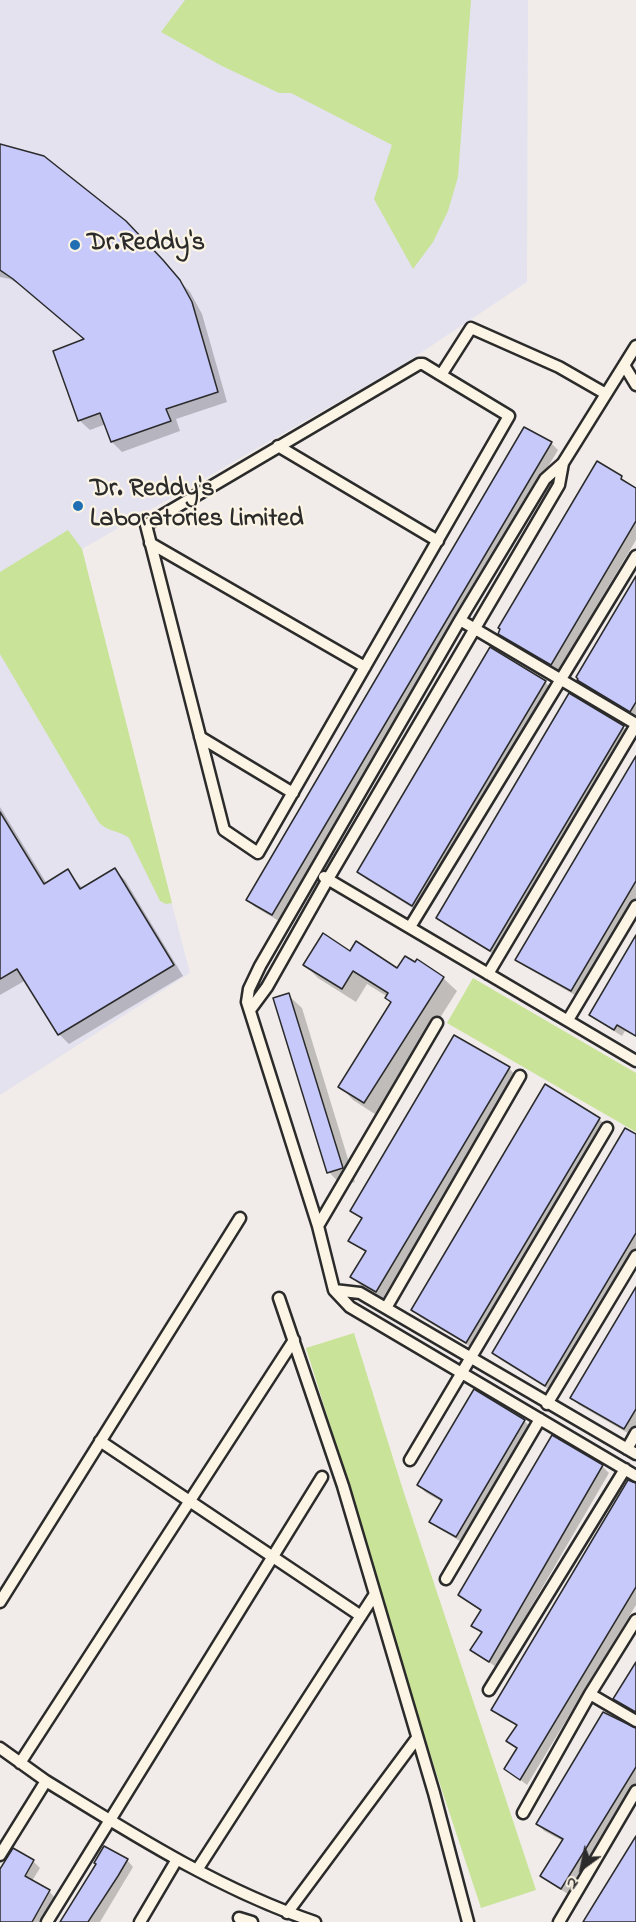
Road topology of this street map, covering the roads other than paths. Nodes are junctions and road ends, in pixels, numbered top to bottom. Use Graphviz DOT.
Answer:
graph roads {
  1 [pos="636,346"];
  2 [pos="624,365"];
  3 [pos="441,375"];
  4 [pos="636,385"];
  5 [pos="606,394"];
  6 [pos="278,446"];
  7 [pos="563,463"];
  8 [pos="438,541"];
  9 [pos="150,543"];
  10 [pos="636,556"];
  11 [pos="460,620"];
  12 [pos="476,630"];
  13 [pos="365,667"];
  14 [pos="559,680"];
  15 [pos="636,725"];
  16 [pos="200,737"];
  17 [pos="293,793"];
  18 [pos="315,872"];
  19 [pos="328,879"];
  20 [pos="636,906"];
  21 [pos="410,927"];
  22 [pos="488,974"];
  23 [pos="250,1010"];
  24 [pos="568,1020"];
  25 [pos="437,1023"];
  26 [pos="636,1061"];
  27 [pos="520,1076"];
  28 [pos="606,1128"];
  29 [pos="240,1218"];
  30 [pos="318,1226"];
  31 [pos="636,1256"];
  32 [pos="334,1290"];
  33 [pos="279,1298"];
  34 [pos="386,1308"];
  35 [pos="294,1340"];
  36 [pos="471,1358"];
  37 [pos="460,1373"];
  38 [pos="547,1404"];
  39 [pos="540,1419"];
  40 [pos="636,1433"];
  41 [pos="100,1441"];
  42 [pos="631,1451"];
  43 [pos="410,1460"];
  44 [pos="625,1469"];
  45 [pos="636,1476"];
  46 [pos="322,1477"];
  47 [pos="190,1501"];
  48 [pos="273,1556"];
  49 [pos="446,1579"];
  50 [pos="375,1594"];
  51 [pos="0,1602"];
  52 [pos="361,1616"];
  53 [pos="636,1620"];
  54 [pos="489,1690"];
  55 [pos="590,1694"];
  56 [pos="636,1721"];
  57 [pos="417,1738"];
  58 [pos="0,1749"];
  59 [pos="20,1763"];
  60 [pos="46,1781"];
  61 [pos="636,1791"];
  62 [pos="523,1813"];
  63 [pos="110,1820"];
  64 [pos="0,1855"];
  65 [pos="176,1861"];
  66 [pos="197,1870"];
  67 [pos="287,1912"];
  68 [pos="239,1918"];
  69 [pos="47,1922"];
  70 [pos="140,1922"];
  71 [pos="252,1922"];
  72 [pos="315,1922"];
  73 [pos="468,1922"];
  74 [pos="559,1922"];
  1 -- 2 [label="street"];
  2 -- 4 [label="street"];
  2 -- 5 [label="street"];
  3 -- 5 [label="street"];
  3 -- 6 [label="street"];
  3 -- 8 [label="street"];
  5 -- 7 [label="street"];
  6 -- 8 [label="street"];
  6 -- 9 [label="street"];
  7 -- 11 [label="street"];
  7 -- 12 [label="street"];
  8 -- 13 [label="street"];
  9 -- 13 [label="street"];
  9 -- 16 [label="street"];
  10 -- 14 [label="street"];
  11 -- 12 [label="street"];
  11 -- 18 [label="street"];
  12 -- 14 [label="street"];
  12 -- 19 [label="street"];
  13 -- 17 [label="street"];
  14 -- 15 [label="street"];
  14 -- 21 [label="street"];
  15 -- 22 [label="street"];
  16 -- 17 [label="street"];
  16 -- 17 [label="street"];
  18 -- 19 [label="street"];
  18 -- 23 [label="street"];
  19 -- 21 [label="street"];
  19 -- 23 [label="street"];
  20 -- 24 [label="street"];
  21 -- 22 [label="street"];
  22 -- 24 [label="street"];
  23 -- 30 [label="street"];
  24 -- 26 [label="street"];
  25 -- 30 [label="street"];
  27 -- 34 [label="street"];
  28 -- 36 [label="street"];
  29 -- 41 [label="street"];
  30 -- 32 [label="street"];
  31 -- 38 [label="street"];
  32 -- 34 [label="street"];
  32 -- 37 [label="street"];
  33 -- 35 [label="street"];
  34 -- 36 [label="street"];
  35 -- 47 [label="street"];
  35 -- 50 [label="street"];
  36 -- 37 [label="street"];
  36 -- 38 [label="street"];
  37 -- 39 [label="street"];
  37 -- 43 [label="street"];
  38 -- 42 [label="street"];
  39 -- 44 [label="street"];
  39 -- 49 [label="street"];
  40 -- 42 [label="street"];
  41 -- 47 [label="street"];
  41 -- 51 [label="street"];
  44 -- 45 [label="street"];
  44 -- 54 [label="street"];
  46 -- 48 [label="street"];
  47 -- 48 [label="street"];
  47 -- 59 [label="street"];
  48 -- 52 [label="street"];
  48 -- 63 [label="street"];
  50 -- 52 [label="street"];
  50 -- 57 [label="street"];
  52 -- 66 [label="street"];
  53 -- 55 [label="street"];
  55 -- 56 [label="street"];
  55 -- 62 [label="street"];
  57 -- 67 [label="street"];
  57 -- 73 [label="street"];
  58 -- 59 [label="street"];
  59 -- 60 [label="street"];
  60 -- 63 [label="street"];
  60 -- 64 [label="street"];
  61 -- 74 [label="street"];
  63 -- 65 [label="street"];
  63 -- 69 [label="street"];
  65 -- 66 [label="street"];
  65 -- 70 [label="street"];
  66 -- 67 [label="street"];
  67 -- 72 [label="street"];
  68 -- 71 [label="street"];
}
